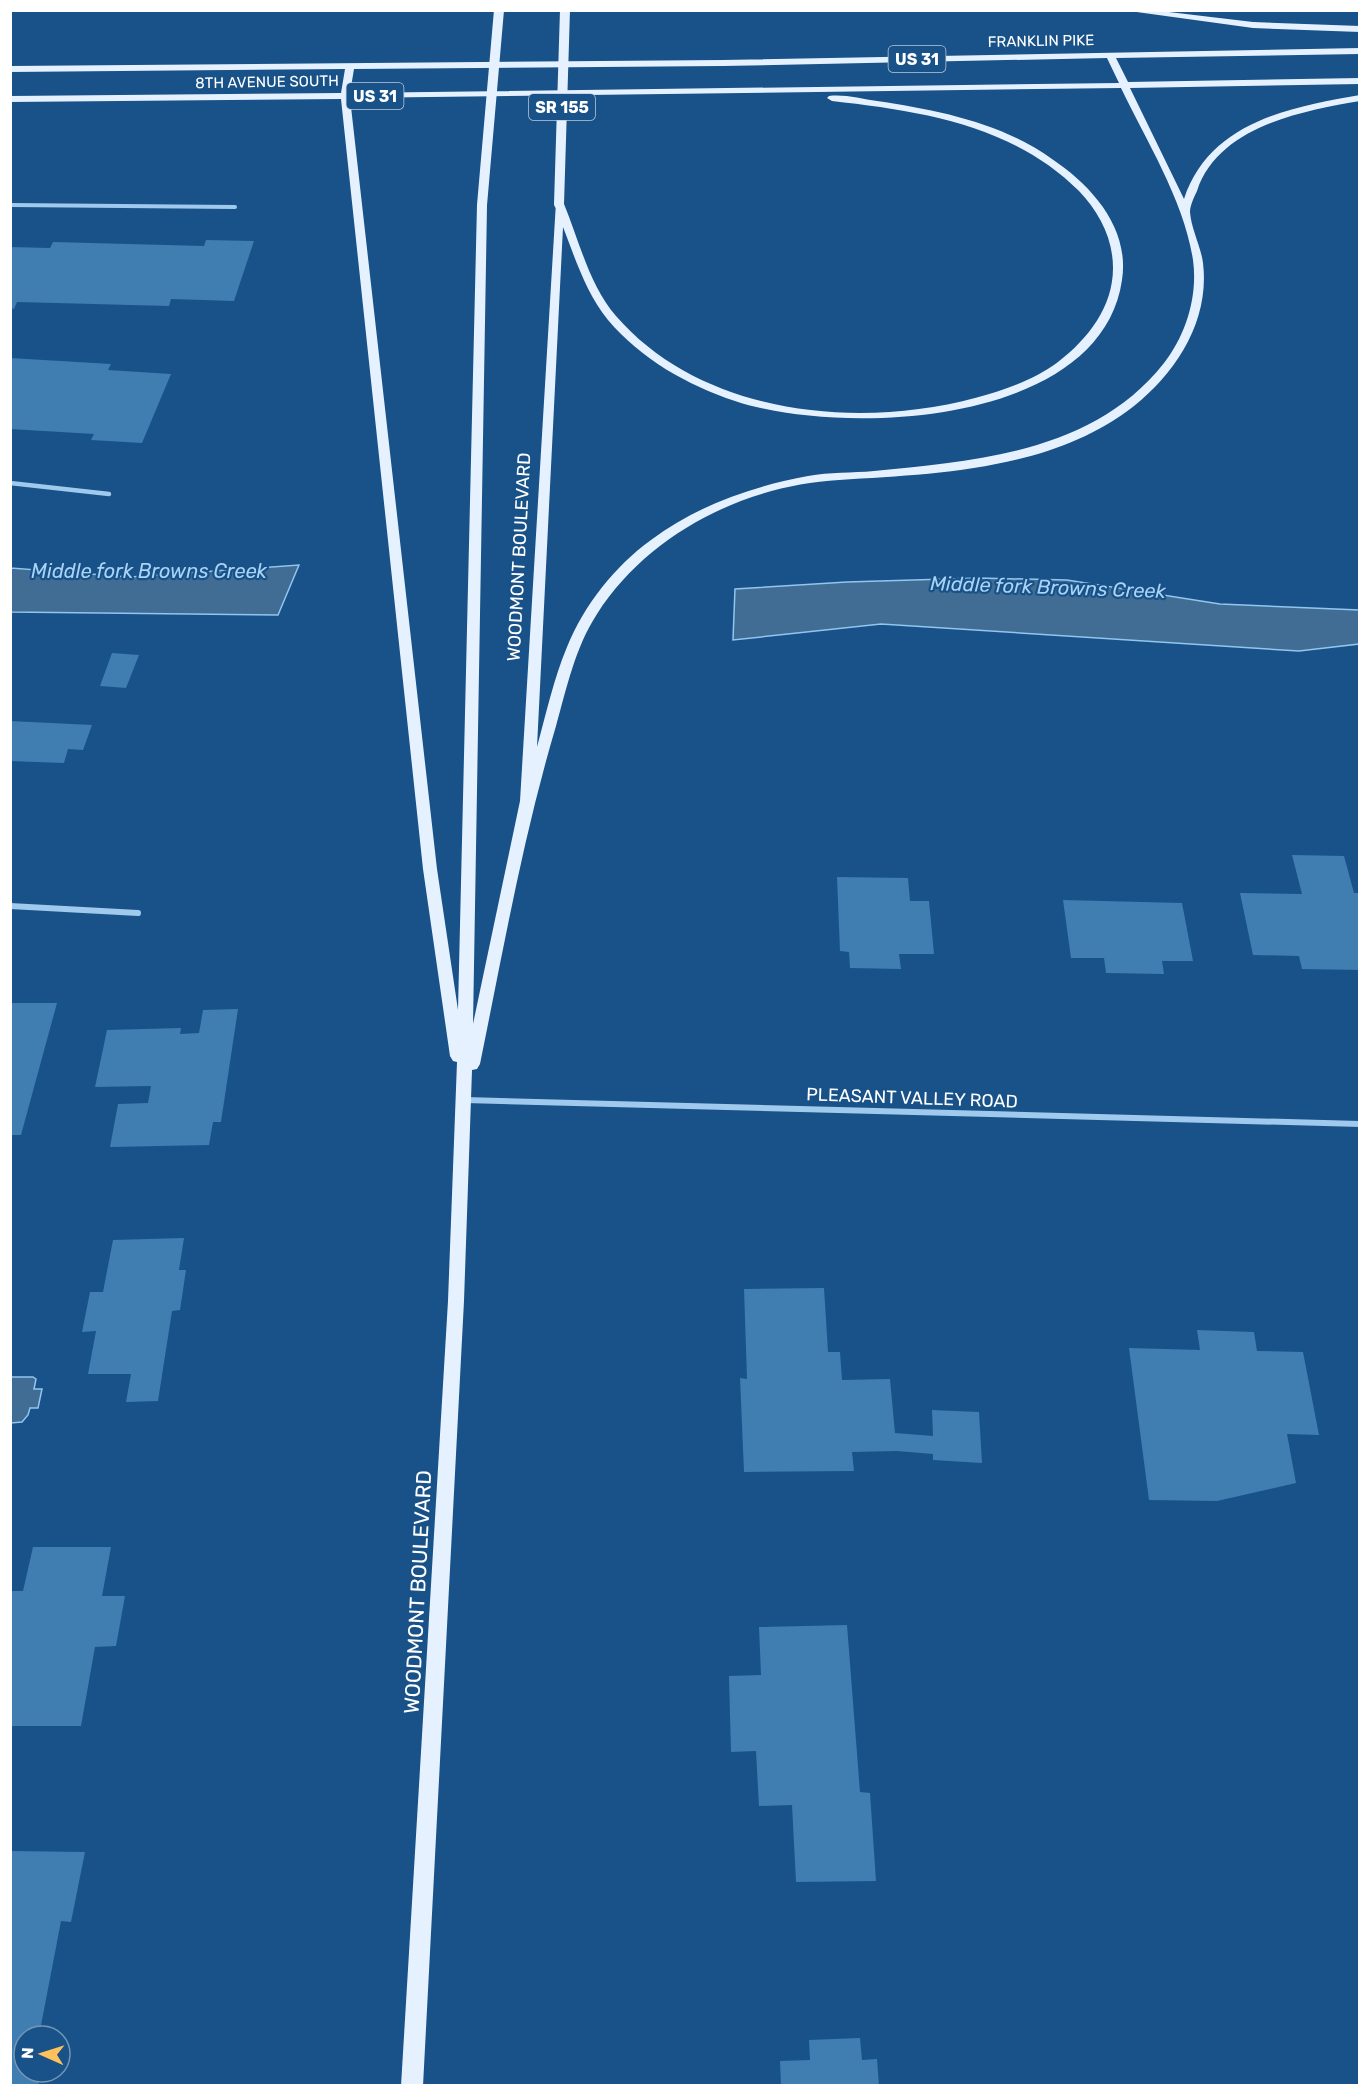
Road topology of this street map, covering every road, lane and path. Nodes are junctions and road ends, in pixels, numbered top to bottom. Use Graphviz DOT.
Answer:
graph roads {
  1 [pos="499,10"];
  2 [pos="565,10"];
  3 [pos="1126,10"];
  4 [pos="1359,29"];
  5 [pos="1359,51"];
  6 [pos="1110,55"];
  7 [pos="723,63"];
  8 [pos="350,68"];
  9 [pos="10,69"];
  10 [pos="1359,81"];
  11 [pos="1124,85"];
  12 [pos="739,92"];
  13 [pos="345,96"];
  14 [pos="1359,98"];
  15 [pos="10,99"];
  16 [pos="559,204"];
  17 [pos="10,205"];
  18 [pos="235,207"];
  19 [pos="1185,211"];
  20 [pos="10,483"];
  21 [pos="109,494"];
  22 [pos="527,801"];
  23 [pos="10,906"];
  24 [pos="138,913"];
  25 [pos="464,1100"];
  26 [pos="1359,1124"];
  27 [pos="412,2085"];
  1 -- 25 [label="main road, WOODMONT BOULEVARD, bridge"];
  2 -- 16 [label="main road, WOODMONT BOULEVARD / SR 155, bridge"];
  3 -- 4 [label="main road"];
  5 -- 6 [label="main road, FRANKLIN PIKE / US 31"];
  6 -- 7 [label="main road, FRANKLIN PIKE / US 31"];
  6 -- 11 [label="main road"];
  7 -- 8 [label="main road, 8TH AVENUE SOUTH / US 31"];
  8 -- 9 [label="main road, 8TH AVENUE SOUTH / US 31"];
  8 -- 13 [label="main road"];
  10 -- 11 [label="main road, US 31"];
  11 -- 12 [label="main road, US 31"];
  11 -- 19 [label="main road"];
  12 -- 13 [label="main road, 8TH AVENUE SOUTH / US 31"];
  12 -- 16 [label="main road"];
  13 -- 15 [label="main road, 8TH AVENUE SOUTH / US 31"];
  13 -- 25 [label="main road"];
  14 -- 19 [label="main road"];
  16 -- 22 [label="main road, WOODMONT BOULEVARD"];
  17 -- 18 [label="street"];
  19 -- 22 [label="main road"];
  20 -- 21 [label="street"];
  22 -- 25 [label="main road, WOODMONT BOULEVARD"];
  23 -- 24 [label="street"];
  25 -- 26 [label="street, PLEASANT VALLEY ROAD"];
  25 -- 27 [label="main road, WOODMONT BOULEVARD"];
}
